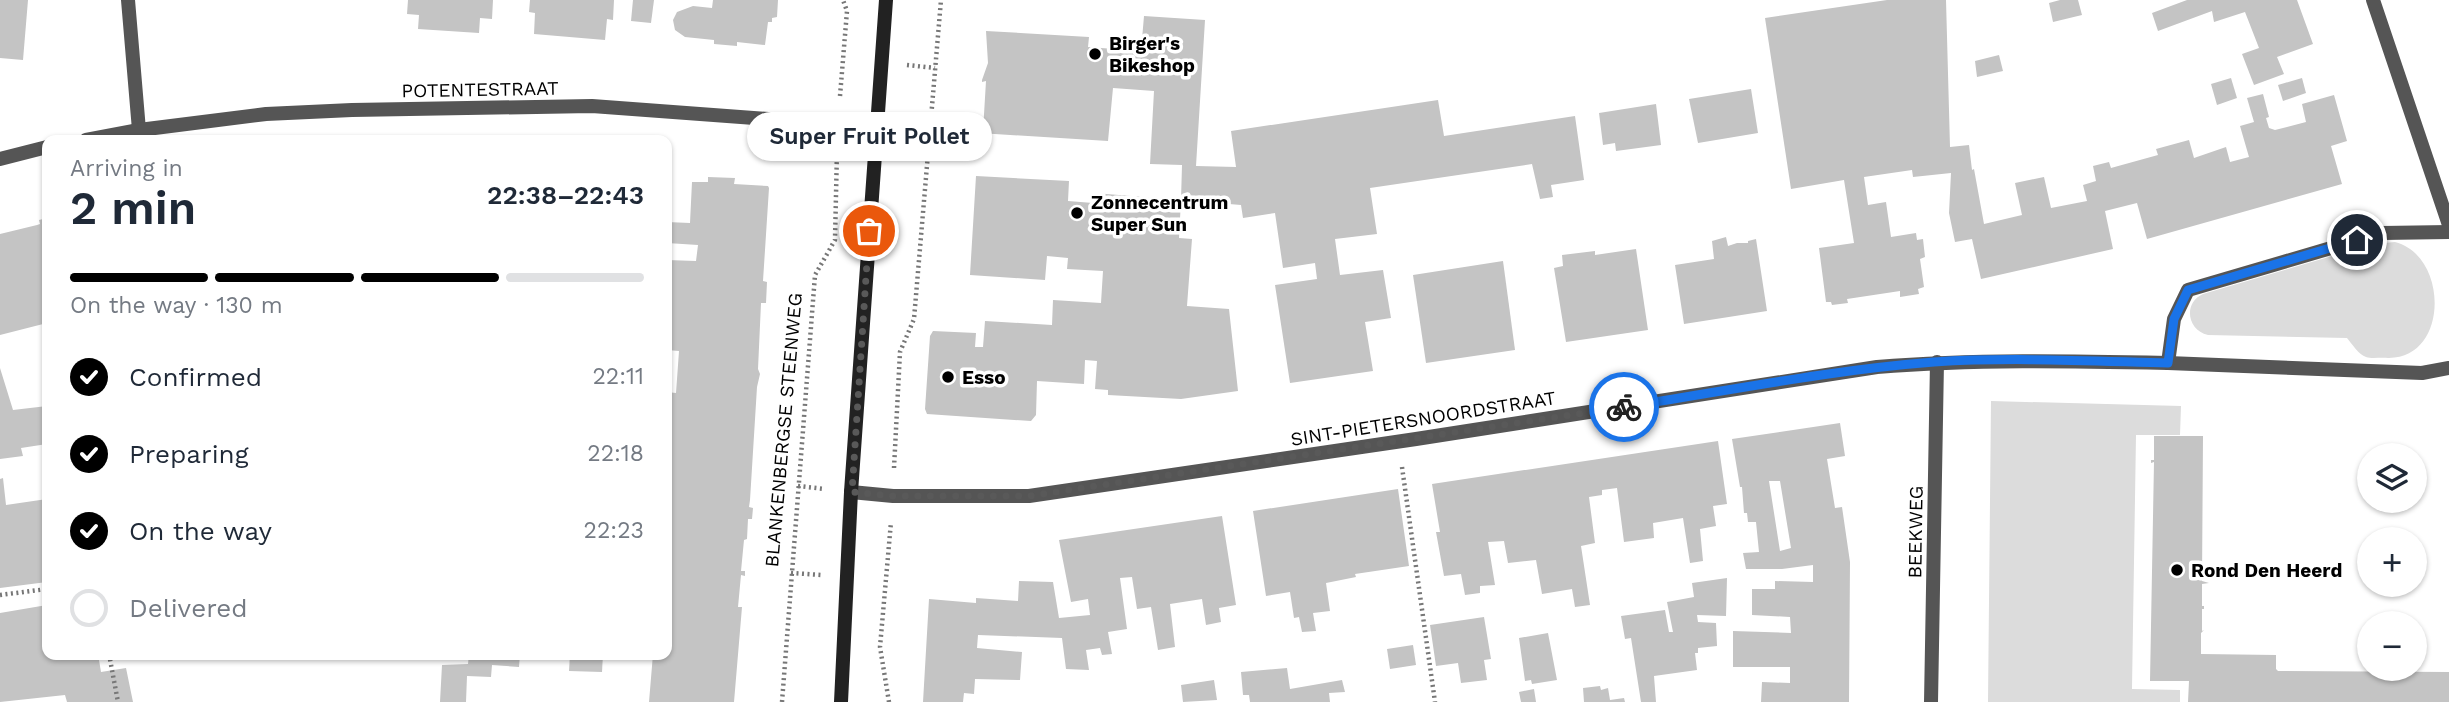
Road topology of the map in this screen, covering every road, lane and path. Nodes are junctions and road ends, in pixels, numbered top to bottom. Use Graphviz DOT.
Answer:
graph roads {
  1 [pos="128,0"];
  2 [pos="843,0"];
  3 [pos="886,0"];
  4 [pos="941,0"];
  5 [pos="2373,0"];
  6 [pos="837,123"];
  7 [pos="876,127"];
  8 [pos="139,130"];
  9 [pos="112,135"];
  10 [pos="42,148"];
  11 [pos="0,159"];
  12 [pos="2449,225"];
  13 [pos="2449,232"];
  14 [pos="1937,362"];
  15 [pos="2168,363"];
  16 [pos="2449,368"];
  17 [pos="1399,441"];
  18 [pos="852,492"];
  19 [pos="893,496"];
  20 [pos="42,590"];
  21 [pos="0,595"];
  22 [pos="110,660"];
  23 [pos="118,702"];
  24 [pos="782,702"];
  25 [pos="841,702"];
  26 [pos="888,702"];
  27 [pos="1435,702"];
  28 [pos="1931,702"];
  1 -- 8 [label="street"];
  2 -- 6 [label="path, BLANKENBERGSE STEENWEG"];
  3 -- 7 [label="main road"];
  4 -- 19 [label="path"];
  5 -- 12 [label="street"];
  6 -- 7 [label="street, POTENTESTRAAT"];
  6 -- 8 [label="street, POTENTESTRAAT"];
  6 -- 24 [label="path, BLANKENBERGSE STEENWEG"];
  7 -- 18 [label="main road"];
  8 -- 9 [label="street, POTENTESTRAAT"];
  10 -- 11 [label="street"];
  13 -- 15 [label="street"];
  14 -- 15 [label="street, SINT-PIETERSNOORDSTRAAT"];
  14 -- 17 [label="street, SINT-PIETERSNOORDSTRAAT"];
  14 -- 28 [label="street, BEEKWEG"];
  15 -- 16 [label="street, SINT-PIETERSNOORDSTRAAT"];
  17 -- 19 [label="street, SINT-PIETERSNOORDSTRAAT"];
  17 -- 27 [label="path"];
  18 -- 19 [label="street, SINT-PIETERSNOORDSTRAAT"];
  18 -- 25 [label="main road"];
  19 -- 26 [label="path"];
  20 -- 21 [label="path"];
  22 -- 23 [label="path"];
}
